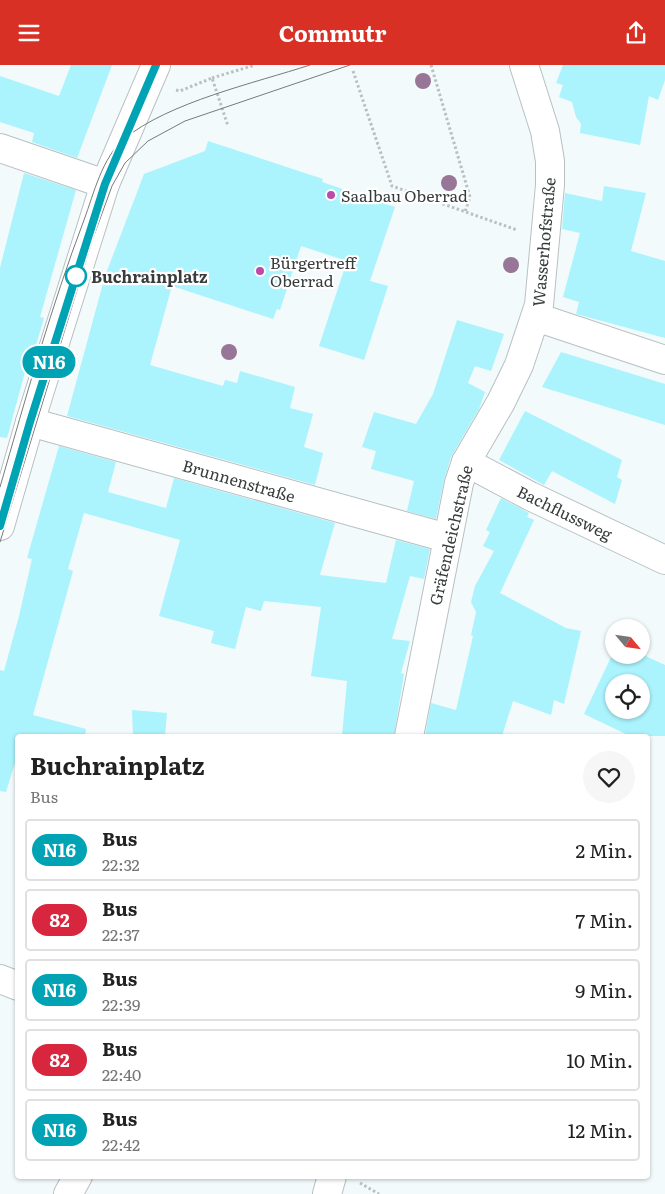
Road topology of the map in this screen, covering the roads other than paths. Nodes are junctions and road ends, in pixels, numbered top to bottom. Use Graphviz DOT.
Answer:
graph roads {
  1 [pos="524,65"];
  2 [pos="153,73"];
  3 [pos="0,148"];
  4 [pos="105,184"];
  5 [pos="536,317"];
  6 [pos="665,360"];
  7 [pos="30,422"];
  8 [pos="466,461"];
  9 [pos="0,526"];
  10 [pos="447,538"];
  11 [pos="665,560"];
  12 [pos="409,734"];
  13 [pos="0,979"];
  14 [pos="15,985"];
  15 [pos="76,1179"];
  16 [pos="344,1179"];
  17 [pos="68,1194"];
  18 [pos="327,1194"];
  1 -- 5 [label="street, Wasserhofstraße"];
  2 -- 4 [label="street"];
  3 -- 4 [label="street"];
  4 -- 7 [label="street"];
  5 -- 6 [label="street, Wasserhofstraße"];
  5 -- 8 [label="street, Gräfendeichstraße"];
  7 -- 9 [label="street"];
  7 -- 10 [label="street, Brunnenstraße"];
  8 -- 10 [label="street, Gräfendeichstraße"];
  8 -- 11 [label="street, Bachflussweg"];
  10 -- 12 [label="street, Gräfendeichstraße"];
  13 -- 14 [label="street"];
  15 -- 17 [label="street"];
  16 -- 18 [label="street"];
}
